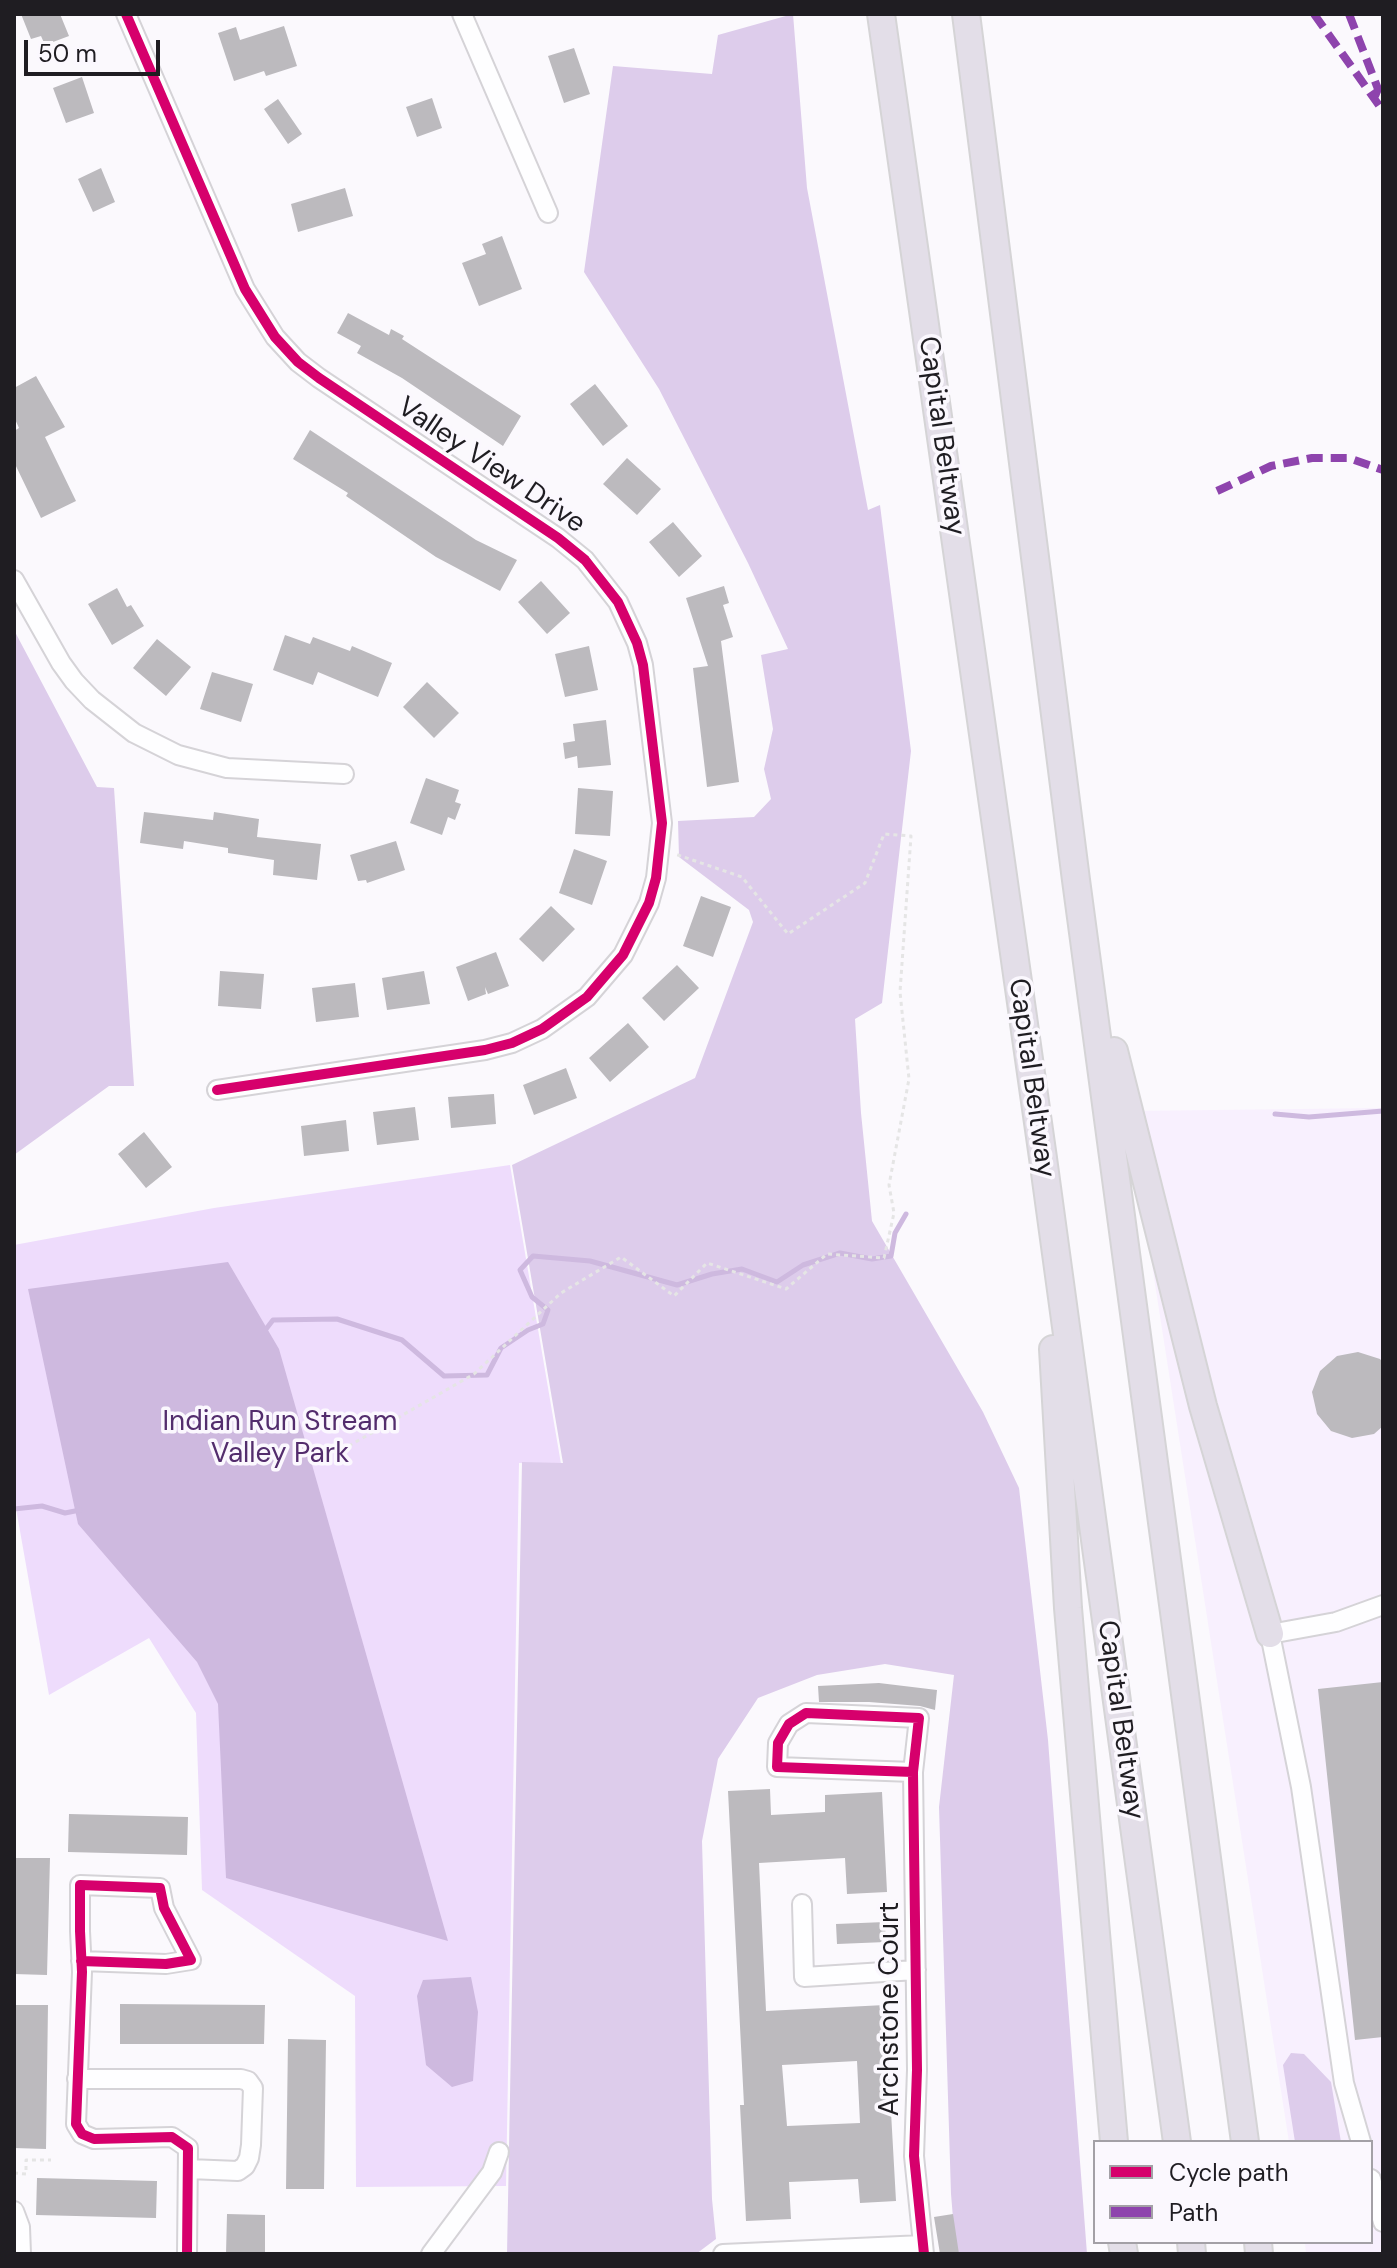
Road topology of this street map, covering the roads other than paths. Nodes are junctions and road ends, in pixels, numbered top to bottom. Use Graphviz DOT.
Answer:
graph roads {
  1 [pos="126,14"];
  2 [pos="462,14"];
  3 [pos="881,14"];
  4 [pos="966,14"];
  5 [pos="548,213"];
  6 [pos="14,580"];
  7 [pos="344,774"];
  8 [pos="1076,880"];
  9 [pos="217,1090"];
  10 [pos="1043,1158"];
  11 [pos="1383,1605"];
  12 [pos="1270,1634"];
  13 [pos="913,1772"];
  14 [pos="802,1904"];
  15 [pos="81,1961"];
  16 [pos="916,1970"];
  17 [pos="77,2079"];
  18 [pos="1114,2140"];
  19 [pos="1177,2140"];
  20 [pos="1245,2140"];
  21 [pos="1360,2140"];
  22 [pos="499,2152"];
  23 [pos="189,2169"];
  24 [pos="1373,2186"];
  25 [pos="14,2211"];
  26 [pos="1383,2222"];
  27 [pos="924,2249"];
  28 [pos="21,2254"];
  29 [pos="187,2254"];
  30 [pos="431,2254"];
  31 [pos="723,2254"];
  1 -- 9 [label="street, Valley View Drive"];
  2 -- 5 [label="street"];
  3 -- 10 [label="highway, Capital Beltway"];
  4 -- 8 [label="highway"];
  6 -- 7 [label="street"];
  8 -- 12 [label="highway"];
  8 -- 20 [label="highway"];
  10 -- 18 [label="highway"];
  10 -- 19 [label="highway, Capital Beltway"];
  11 -- 12 [label="street"];
  12 -- 21 [label="street"];
  13 -- 13 [label="street, Archstone Court"];
  13 -- 16 [label="street, Archstone Court"];
  14 -- 16 [label="street"];
  15 -- 15 [label="street"];
  15 -- 17 [label="street"];
  16 -- 27 [label="street, Archstone Court"];
  17 -- 23 [label="street"];
  17 -- 23 [label="street"];
  22 -- 30 [label="street"];
  23 -- 29 [label="street"];
  24 -- 26 [label="street"];
  25 -- 28 [label="street"];
  27 -- 31 [label="street"];
}
